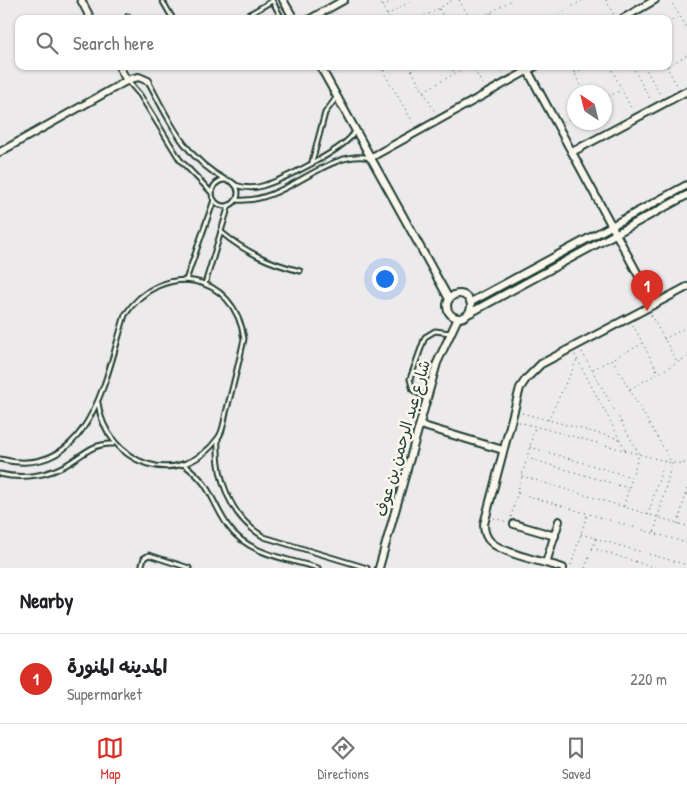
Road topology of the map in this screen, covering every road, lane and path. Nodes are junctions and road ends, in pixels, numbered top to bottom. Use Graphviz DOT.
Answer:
graph roads {
  1 [pos="80,0"];
  2 [pos="162,0"];
  3 [pos="272,0"];
  4 [pos="283,0"];
  5 [pos="344,0"];
  6 [pos="379,0"];
  7 [pos="393,0"];
  8 [pos="413,0"];
  9 [pos="453,0"];
  10 [pos="464,0"];
  11 [pos="512,0"];
  12 [pos="583,0"];
  13 [pos="606,0"];
  14 [pos="656,0"];
  15 [pos="670,0"];
  16 [pos="460,1"];
  17 [pos="579,1"];
  18 [pos="382,6"];
  19 [pos="439,8"];
  20 [pos="490,12"];
  21 [pos="89,15"];
  22 [pos="171,15"];
  23 [pos="248,15"];
  24 [pos="280,15"];
  25 [pos="292,15"];
  26 [pos="317,15"];
  27 [pos="387,15"];
  28 [pos="427,15"];
  29 [pos="443,15"];
  30 [pos="468,15"];
  31 [pos="485,15"];
  32 [pos="492,15"];
  33 [pos="557,15"];
  34 [pos="614,15"];
  35 [pos="629,15"];
  36 [pos="680,16"];
  37 [pos="672,21"];
  38 [pos="687,28"];
  39 [pos="687,55"];
  40 [pos="672,63"];
  41 [pos="121,70"];
  42 [pos="322,70"];
  43 [pos="411,70"];
  44 [pos="452,70"];
  45 [pos="461,70"];
  46 [pos="474,70"];
  47 [pos="500,70"];
  48 [pos="572,70"];
  49 [pos="581,70"];
  50 [pos="612,70"];
  51 [pos="634,70"];
  52 [pos="646,70"];
  53 [pos="670,70"];
  54 [pos="383,71"];
  55 [pos="528,71"];
  56 [pos="454,74"];
  57 [pos="574,74"];
  58 [pos="127,81"];
  59 [pos="148,81"];
  60 [pos="507,82"];
  61 [pos="580,85"];
  62 [pos="622,90"];
  63 [pos="423,91"];
  64 [pos="487,93"];
  65 [pos="684,93"];
  66 [pos="612,95"];
  67 [pos="336,98"];
  68 [pos="664,104"];
  69 [pos="655,108"];
  70 [pos="636,118"];
  71 [pos="440,120"];
  72 [pos="567,120"];
  73 [pos="558,126"];
  74 [pos="355,131"];
  75 [pos="418,132"];
  76 [pos="0,152"];
  77 [pos="572,152"];
  78 [pos="370,158"];
  79 [pos="312,162"];
  80 [pos="226,180"];
  81 [pos="235,185"];
  82 [pos="687,185"];
  83 [pos="212,193"];
  84 [pos="687,195"];
  85 [pos="214,200"];
  86 [pos="236,200"];
  87 [pos="229,205"];
  88 [pos="612,226"];
  89 [pos="221,232"];
  90 [pos="616,234"];
  91 [pos="300,271"];
  92 [pos="186,280"];
  93 [pos="205,284"];
  94 [pos="687,287"];
  95 [pos="449,299"];
  96 [pos="471,302"];
  97 [pos="654,304"];
  98 [pos="647,308"];
  99 [pos="470,313"];
  100 [pos="458,318"];
  101 [pos="629,318"];
  102 [pos="687,327"];
  103 [pos="450,333"];
  104 [pos="664,339"];
  105 [pos="643,343"];
  106 [pos="578,344"];
  107 [pos="571,348"];
  108 [pos="687,357"];
  109 [pos="577,360"];
  110 [pos="612,360"];
  111 [pos="677,363"];
  112 [pos="591,370"];
  113 [pos="659,373"];
  114 [pos="629,390"];
  115 [pos="427,399"];
  116 [pos="98,403"];
  117 [pos="513,410"];
  118 [pos="511,419"];
  119 [pos="548,420"];
  120 [pos="420,425"];
  121 [pos="535,426"];
  122 [pos="218,438"];
  123 [pos="620,439"];
  124 [pos="114,444"];
  125 [pos="530,447"];
  126 [pos="503,450"];
  127 [pos="626,451"];
  128 [pos="638,454"];
  129 [pos="527,458"];
  130 [pos="0,459"];
  131 [pos="664,461"];
  132 [pos="672,463"];
  133 [pos="687,463"];
  134 [pos="182,464"];
  135 [pos="0,474"];
  136 [pos="522,476"];
  137 [pos="632,477"];
  138 [pos="629,489"];
  139 [pos="687,489"];
  140 [pos="518,493"];
  141 [pos="682,507"];
  142 [pos="623,508"];
  143 [pos="687,509"];
  144 [pos="588,514"];
  145 [pos="648,515"];
  146 [pos="486,516"];
  147 [pos="658,518"];
  148 [pos="559,522"];
  149 [pos="514,524"];
  150 [pos="678,524"];
  151 [pos="687,526"];
  152 [pos="654,533"];
  153 [pos="581,534"];
  154 [pos="555,536"];
  155 [pos="596,538"];
  156 [pos="687,543"];
  157 [pos="592,548"];
  158 [pos="641,552"];
  159 [pos="649,554"];
  160 [pos="546,563"];
  161 [pos="687,565"];
  162 [pos="141,568"];
  163 [pos="189,568"];
  164 [pos="318,568"];
  165 [pos="367,568"];
  166 [pos="379,568"];
  167 [pos="563,568"];
  168 [pos="570,568"];
  169 [pos="585,568"];
  170 [pos="656,568"];
  1 -- 21 [label="street"];
  2 -- 22 [label="lane"];
  3 -- 23 [label="lane"];
  3 -- 24 [label="lane"];
  4 -- 25 [label="street"];
  5 -- 26 [label="street"];
  6 -- 18 [label="path"];
  7 -- 18 [label="path"];
  8 -- 27 [label="path"];
  9 -- 19 [label="path"];
  10 -- 16 [label="path"];
  11 -- 20 [label="path"];
  12 -- 17 [label="path"];
  13 -- 34 [label="path"];
  14 -- 35 [label="street"];
  15 -- 36 [label="path"];
  16 -- 30 [label="path"];
  17 -- 33 [label="path"];
  18 -- 27 [label="path"];
  19 -- 28 [label="path"];
  19 -- 29 [label="path"];
  20 -- 31 [label="path"];
  20 -- 32 [label="path"];
  36 -- 37 [label="path"];
  36 -- 38 [label="path"];
  39 -- 40 [label="path"];
  41 -- 58 [label="street"];
  42 -- 67 [label="street"];
  43 -- 63 [label="path"];
  44 -- 56 [label="path"];
  45 -- 56 [label="path"];
  46 -- 64 [label="path"];
  47 -- 60 [label="path"];
  48 -- 57 [label="path"];
  49 -- 57 [label="path"];
  50 -- 62 [label="path"];
  51 -- 69 [label="path"];
  52 -- 68 [label="path"];
  53 -- 65 [label="path"];
  54 -- 75 [label="path"];
  55 -- 60 [label="street"];
  55 -- 73 [label="street"];
  56 -- 63 [label="path"];
  57 -- 61 [label="path"];
  58 -- 59 [label="street"];
  58 -- 76 [label="street"];
  58 -- 83 [label="lane"];
  59 -- 80 [label="lane"];
  60 -- 64 [label="street"];
  62 -- 66 [label="path"];
  62 -- 70 [label="path"];
  63 -- 71 [label="path"];
  64 -- 71 [label="street"];
  65 -- 68 [label="street"];
  67 -- 74 [label="street"];
  67 -- 79 [label="lane"];
  68 -- 69 [label="street"];
  69 -- 70 [label="street"];
  70 -- 77 [label="street"];
  71 -- 75 [label="street"];
  72 -- 73 [label="path"];
  73 -- 77 [label="street"];
  74 -- 78 [label="street"];
  74 -- 79 [label="lane"];
  75 -- 78 [label="street"];
  77 -- 88 [label="street"];
  78 -- 86 [label="lane"];
  78 -- 95 [label="street"];
  79 -- 81 [label="lane"];
  80 -- 81 [label="lane"];
  80 -- 83 [label="lane"];
  81 -- 86 [label="lane"];
  82 -- 88 [label="street"];
  83 -- 85 [label="lane"];
  84 -- 90 [label="street"];
  85 -- 87 [label="lane"];
  85 -- 92 [label="lane"];
  86 -- 87 [label="lane"];
  87 -- 89 [label="lane"];
  88 -- 90 [label="street"];
  88 -- 96 [label="street"];
  89 -- 91 [label="lane"];
  89 -- 93 [label="lane"];
  90 -- 97 [label="street"];
  90 -- 99 [label="street"];
  92 -- 93 [label="lane"];
  92 -- 116 [label="lane"];
  93 -- 122 [label="lane"];
  94 -- 97 [label="street"];
  95 -- 96 [label="street"];
  95 -- 100 [label="street"];
  96 -- 99 [label="street"];
  97 -- 98 [label="street"];
  98 -- 101 [label="street"];
  98 -- 104 [label="path"];
  99 -- 100 [label="street"];
  100 -- 103 [label="street, شارع عبد الرحمن بن عوف"];
  101 -- 105 [label="path"];
  101 -- 106 [label="street"];
  102 -- 104 [label="path"];
  103 -- 115 [label="street, شارع عبد الرحمن بن عوف"];
  103 -- 115 [label="lane"];
  104 -- 111 [label="path"];
  105 -- 110 [label="path"];
  105 -- 113 [label="path"];
  106 -- 107 [label="street"];
  106 -- 112 [label="path"];
  107 -- 109 [label="path"];
  107 -- 117 [label="street"];
  108 -- 111 [label="path"];
  109 -- 119 [label="path"];
  109 -- 123 [label="path"];
  110 -- 112 [label="path"];
  110 -- 114 [label="path"];
  111 -- 113 [label="path"];
  112 -- 128 [label="path"];
  113 -- 114 [label="path"];
  114 -- 132 [label="path"];
  115 -- 120 [label="street, شارع عبد الرحمن بن عوف"];
  116 -- 124 [label="lane"];
  116 -- 130 [label="lane"];
  117 -- 118 [label="street"];
  117 -- 119 [label="path"];
  118 -- 121 [label="path"];
  118 -- 126 [label="street"];
  119 -- 123 [label="path"];
  120 -- 126 [label="street"];
  120 -- 166 [label="street, شارع عبد الرحمن بن عوف"];
  121 -- 125 [label="path"];
  121 -- 127 [label="path"];
  122 -- 134 [label="lane"];
  122 -- 165 [label="lane"];
  123 -- 127 [label="path"];
  124 -- 134 [label="lane"];
  124 -- 135 [label="lane"];
  125 -- 129 [label="path"];
  125 -- 137 [label="path"];
  126 -- 146 [label="street"];
  127 -- 128 [label="path"];
  128 -- 131 [label="path"];
  128 -- 137 [label="path"];
  129 -- 136 [label="path"];
  129 -- 138 [label="path"];
  131 -- 132 [label="path"];
  131 -- 145 [label="path"];
  132 -- 133 [label="path"];
  132 -- 147 [label="path"];
  134 -- 164 [label="lane"];
  136 -- 140 [label="path"];
  136 -- 142 [label="path"];
  137 -- 138 [label="path"];
  138 -- 142 [label="path"];
  139 -- 141 [label="path"];
  140 -- 144 [label="path"];
  140 -- 146 [label="path"];
  141 -- 143 [label="path"];
  141 -- 150 [label="path"];
  142 -- 145 [label="path"];
  144 -- 152 [label="path"];
  144 -- 153 [label="path"];
  145 -- 147 [label="path"];
  146 -- 160 [label="street"];
  147 -- 150 [label="path"];
  147 -- 152 [label="path"];
  148 -- 154 [label="street"];
  149 -- 154 [label="street"];
  150 -- 151 [label="path"];
  152 -- 156 [label="path"];
  153 -- 155 [label="path"];
  153 -- 168 [label="path"];
  154 -- 160 [label="street"];
  155 -- 157 [label="path"];
  155 -- 158 [label="path"];
  157 -- 169 [label="path"];
  157 -- 170 [label="path"];
  159 -- 161 [label="path"];
  160 -- 167 [label="street"];
  162 -- 163 [label="lane"];
}
